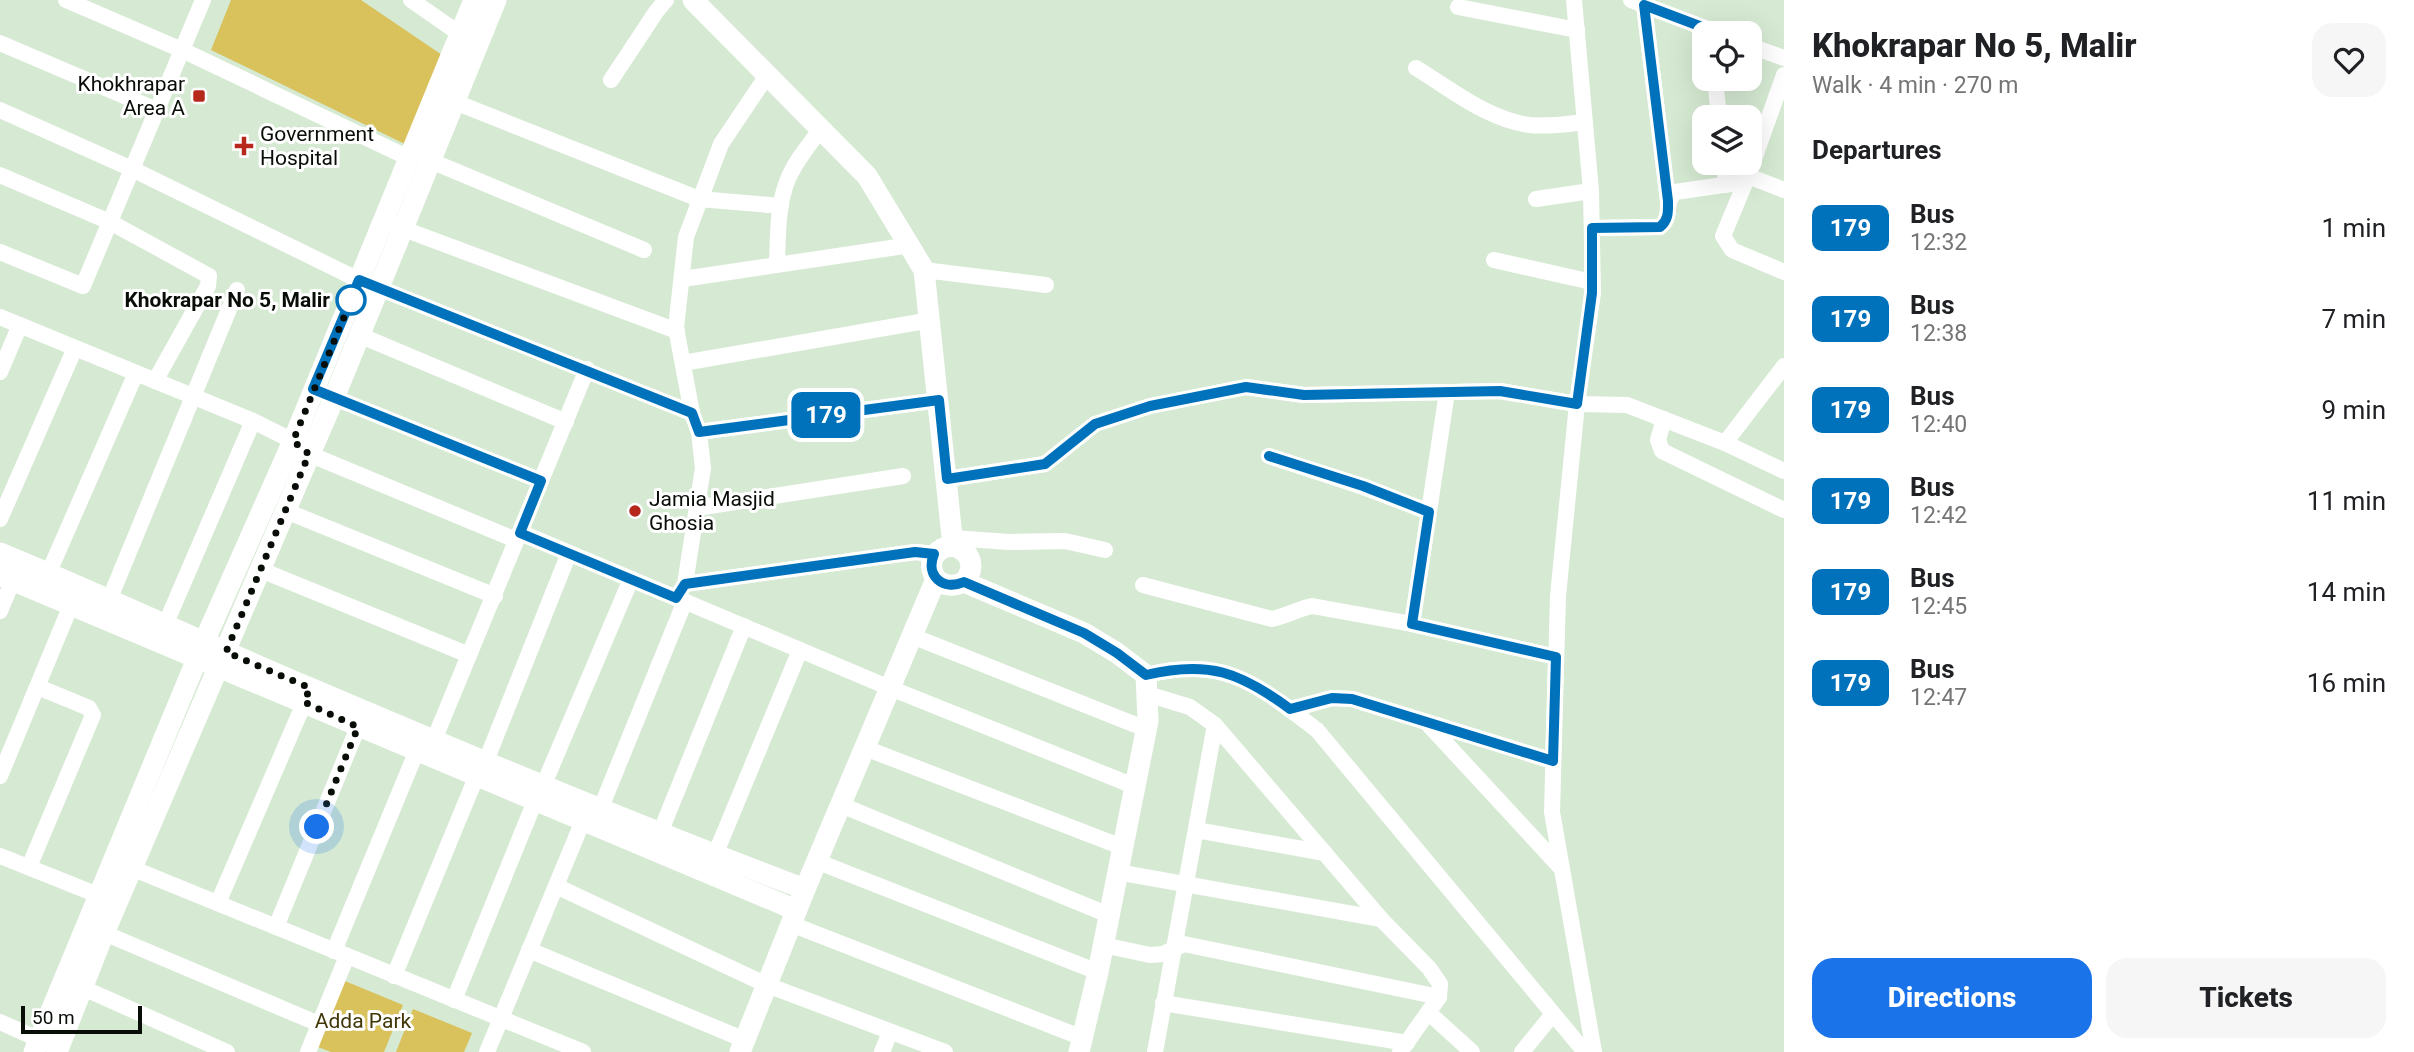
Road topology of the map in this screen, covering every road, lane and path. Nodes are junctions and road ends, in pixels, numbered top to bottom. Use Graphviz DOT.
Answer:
graph roads {
  1 [pos="66,0"];
  2 [pos="203,0"];
  3 [pos="411,0"];
  4 [pos="474,0"];
  5 [pos="496,0"];
  6 [pos="666,0"];
  7 [pos="692,0"];
  8 [pos="1574,0"];
  9 [pos="1640,2"];
  10 [pos="1458,7"];
  11 [pos="1692,23"];
  12 [pos="1577,30"];
  13 [pos="460,34"];
  14 [pos="0,43"];
  15 [pos="182,50"];
  16 [pos="1762,50"];
  17 [pos="1784,58"];
  18 [pos="1416,68"];
  19 [pos="1784,75"];
  20 [pos="766,76"];
  21 [pos="611,80"];
  22 [pos="455,102"];
  23 [pos="0,110"];
  24 [pos="157,110"];
  25 [pos="1776,117"];
  26 [pos="1585,122"];
  27 [pos="821,129"];
  28 [pos="421,160"];
  29 [pos="132,169"];
  30 [pos="0,175"];
  31 [pos="1725,175"];
  32 [pos="1746,179"];
  33 [pos="1726,185"];
  34 [pos="1784,190"];
  35 [pos="1591,191"];
  36 [pos="699,199"];
  37 [pos="1536,199"];
  38 [pos="1668,201"];
  39 [pos="781,205"];
  40 [pos="110,222"];
  41 [pos="393,225"];
  42 [pos="1592,228"];
  43 [pos="911,246"];
  44 [pos="644,250"];
  45 [pos="0,252"];
  46 [pos="1494,260"];
  47 [pos="777,265"];
  48 [pos="924,270"];
  49 [pos="1784,272"];
  50 [pos="683,279"];
  51 [pos="1592,282"];
  52 [pos="369,284"];
  53 [pos="1046,285"];
  54 [pos="237,290"];
  55 [pos="0,317"];
  56 [pos="931,320"];
  57 [pos="20,325"];
  58 [pos="677,331"];
  59 [pos="359,335"];
  60 [pos="75,348"];
  61 [pos="683,363"];
  62 [pos="587,369"];
  63 [pos="0,372"];
  64 [pos="136,373"];
  65 [pos="1781,374"];
  66 [pos="155,381"];
  67 [pos="313,389"];
  68 [pos="1447,392"];
  69 [pos="193,396"];
  70 [pos="334,397"];
  71 [pos="939,400"];
  72 [pos="1577,404"];
  73 [pos="692,413"];
  74 [pos="1664,419"];
  75 [pos="253,421"];
  76 [pos="566,422"];
  77 [pos="699,432"];
  78 [pos="1725,443"];
  79 [pos="301,448"];
  80 [pos="1269,456"];
  81 [pos="1784,471"];
  82 [pos="903,476"];
  83 [pos="947,479"];
  84 [pos="541,481"];
  85 [pos="697,508"];
  86 [pos="1784,510"];
  87 [pos="286,512"];
  88 [pos="1429,512"];
  89 [pos="0,519"];
  90 [pos="518,536"];
  91 [pos="947,546"];
  92 [pos="1105,550"];
  93 [pos="0,552"];
  94 [pos="569,553"];
  95 [pos="261,570"];
  96 [pos="49,572"];
  97 [pos="7,577"];
  98 [pos="631,579"];
  99 [pos="936,579"];
  100 [pos="964,582"];
  101 [pos="1143,585"];
  102 [pos="682,594"];
  103 [pos="495,596"];
  104 [pos="110,598"];
  105 [pos="71,605"];
  106 [pos="0,611"];
  107 [pos="166,624"];
  108 [pos="1412,624"];
  109 [pos="744,626"];
  110 [pos="912,636"];
  111 [pos="201,649"];
  112 [pos="800,650"];
  113 [pos="469,655"];
  114 [pos="1556,657"];
  115 [pos="223,659"];
  116 [pos="1146,685"];
  117 [pos="38,687"];
  118 [pos="890,688"];
  119 [pos="307,695"];
  120 [pos="1290,709"];
  121 [pos="1425,721"];
  122 [pos="1215,725"];
  123 [pos="358,727"];
  124 [pos="1146,729"];
  125 [pos="425,742"];
  126 [pos="865,748"];
  127 [pos="1553,761"];
  128 [pos="481,768"];
  129 [pos="0,776"];
  130 [pos="1133,786"];
  131 [pos="540,793"];
  132 [pos="841,805"];
  133 [pos="591,812"];
  134 [pos="1196,830"];
  135 [pos="660,833"];
  136 [pos="1122,847"];
  137 [pos="1325,853"];
  138 [pos="715,855"];
  139 [pos="0,856"];
  140 [pos="816,861"];
  141 [pos="123,865"];
  142 [pos="29,867"];
  143 [pos="1562,869"];
  144 [pos="1117,873"];
  145 [pos="1185,884"];
  146 [pos="556,886"];
  147 [pos="805,889"];
  148 [pos="109,899"];
  149 [pos="218,904"];
  150 [pos="1109,915"];
  151 [pos="794,916"];
  152 [pos="1381,919"];
  153 [pos="276,927"];
  154 [pos="104,933"];
  155 [pos="1103,945"];
  156 [pos="1173,947"];
  157 [pos="529,950"];
  158 [pos="341,954"];
  159 [pos="1098,972"];
  160 [pos="394,976"];
  161 [pos="766,985"];
  162 [pos="82,988"];
  163 [pos="1439,997"];
  164 [pos="454,1000"];
  165 [pos="1163,1003"];
  166 [pos="1429,1013"];
  167 [pos="1553,1014"];
  168 [pos="500,1019"];
  169 [pos="0,1022"];
  170 [pos="319,1024"];
  171 [pos="890,1032"];
  172 [pos="1081,1045"];
  173 [pos="743,1046"];
  174 [pos="1404,1048"];
  175 [pos="51,1049"];
  176 [pos="227,1052"];
  177 [pos="308,1052"];
  178 [pos="487,1052"];
  179 [pos="583,1052"];
  180 [pos="882,1052"];
  181 [pos="945,1052"];
  182 [pos="1155,1052"];
  183 [pos="1472,1052"];
  184 [pos="1522,1052"];
  185 [pos="1585,1052"];
  186 [pos="1594,1052"];
  1 -- 15 [label="street"];
  2 -- 15 [label="street"];
  3 -- 13 [label="street"];
  4 -- 13 [label="street"];
  5 -- 22 [label="street"];
  6 -- 21 [label="street"];
  7 -- 20 [label="street"];
  8 -- 12 [label="street"];
  9 -- 11 [label="street"];
  9 -- 38 [label="street"];
  10 -- 12 [label="street"];
  12 -- 26 [label="street"];
  13 -- 28 [label="street"];
  14 -- 24 [label="street"];
  15 -- 24 [label="street"];
  15 -- 28 [label="street"];
  16 -- 17 [label="street"];
  18 -- 26 [label="street"];
  19 -- 25 [label="street"];
  20 -- 27 [label="street"];
  20 -- 36 [label="street"];
  22 -- 28 [label="street"];
  22 -- 36 [label="street"];
  23 -- 29 [label="street"];
  24 -- 29 [label="street"];
  25 -- 32 [label="street"];
  26 -- 35 [label="street"];
  27 -- 39 [label="street"];
  27 -- 43 [label="street"];
  28 -- 41 [label="street"];
  28 -- 44 [label="street"];
  29 -- 40 [label="street"];
  29 -- 52 [label="street"];
  30 -- 40 [label="street"];
  31 -- 33 [label="street"];
  32 -- 33 [label="street"];
  32 -- 34 [label="street"];
  32 -- 49 [label="street"];
  33 -- 38 [label="street"];
  35 -- 37 [label="street"];
  35 -- 42 [label="street"];
  36 -- 39 [label="street"];
  36 -- 50 [label="street"];
  38 -- 42 [label="street"];
  39 -- 47 [label="street"];
  40 -- 45 [label="street"];
  40 -- 66 [label="street"];
  41 -- 52 [label="street"];
  41 -- 58 [label="street"];
  42 -- 51 [label="street"];
  43 -- 47 [label="street"];
  43 -- 48 [label="street"];
  46 -- 51 [label="street"];
  47 -- 50 [label="street"];
  48 -- 53 [label="street"];
  48 -- 56 [label="street"];
  50 -- 58 [label="street"];
  51 -- 72 [label="street"];
  52 -- 59 [label="street"];
  52 -- 62 [label="street"];
  52 -- 67 [label="street"];
  54 -- 69 [label="street"];
  55 -- 57 [label="street"];
  56 -- 61 [label="street"];
  56 -- 71 [label="street"];
  57 -- 60 [label="street"];
  57 -- 63 [label="street"];
  58 -- 61 [label="street"];
  59 -- 70 [label="street"];
  59 -- 76 [label="street"];
  60 -- 64 [label="street"];
  60 -- 89 [label="street"];
  61 -- 73 [label="street"];
  62 -- 73 [label="street"];
  62 -- 76 [label="street"];
  64 -- 66 [label="street"];
  64 -- 96 [label="street"];
  65 -- 78 [label="street"];
  66 -- 69 [label="street"];
  67 -- 70 [label="street"];
  67 -- 79 [label="street"];
  68 -- 72 [label="street"];
  68 -- 83 [label="street"];
  68 -- 88 [label="street"];
  69 -- 75 [label="street"];
  69 -- 104 [label="street"];
  70 -- 79 [label="street"];
  70 -- 84 [label="street"];
  71 -- 77 [label="street"];
  71 -- 83 [label="street"];
  72 -- 74 [label="street"];
  72 -- 114 [label="street"];
  73 -- 77 [label="street"];
  74 -- 78 [label="street"];
  74 -- 86 [label="street"];
  75 -- 79 [label="street"];
  75 -- 107 [label="street"];
  76 -- 84 [label="street"];
  77 -- 85 [label="street"];
  78 -- 81 [label="street"];
  79 -- 87 [label="street"];
  79 -- 90 [label="street"];
  79 -- 111 [label="street"];
  80 -- 88 [label="street"];
  82 -- 85 [label="street"];
  83 -- 91 [label="street"];
  84 -- 90 [label="street"];
  85 -- 102 [label="street"];
  87 -- 95 [label="street"];
  87 -- 103 [label="street"];
  88 -- 108 [label="street"];
  90 -- 94 [label="street"];
  90 -- 103 [label="street"];
  91 -- 92 [label="street"];
  91 -- 99 [label="street"];
  91 -- 100 [label="street"];
  91 -- 102 [label="street"];
  93 -- 96 [label="street"];
  94 -- 98 [label="street"];
  94 -- 128 [label="street"];
  95 -- 113 [label="street"];
  95 -- 115 [label="street"];
  96 -- 104 [label="street"];
  97 -- 105 [label="street"];
  97 -- 106 [label="street"];
  98 -- 102 [label="street"];
  98 -- 131 [label="street"];
  99 -- 100 [label="street"];
  99 -- 110 [label="street"];
  100 -- 116 [label="street"];
  101 -- 108 [label="street"];
  102 -- 109 [label="street"];
  102 -- 133 [label="street"];
  103 -- 113 [label="street"];
  104 -- 107 [label="street"];
  105 -- 111 [label="street"];
  105 -- 117 [label="street"];
  107 -- 111 [label="street"];
  108 -- 114 [label="street"];
  109 -- 112 [label="street"];
  109 -- 135 [label="street"];
  110 -- 118 [label="street"];
  110 -- 124 [label="street"];
  111 -- 115 [label="street"];
  111 -- 141 [label="street"];
  112 -- 118 [label="street"];
  112 -- 138 [label="street"];
  113 -- 125 [label="street"];
  114 -- 127 [label="street"];
  115 -- 119 [label="street"];
  115 -- 141 [label="street"];
  116 -- 120 [label="street"];
  116 -- 122 [label="street"];
  116 -- 124 [label="street"];
  117 -- 129 [label="street"];
  117 -- 142 [label="street"];
  118 -- 126 [label="street"];
  118 -- 130 [label="street"];
  119 -- 123 [label="street"];
  119 -- 125 [label="street"];
  119 -- 149 [label="street"];
  120 -- 121 [label="street"];
  120 -- 167 [label="street"];
  121 -- 127 [label="street"];
  121 -- 143 [label="street"];
  122 -- 134 [label="street"];
  122 -- 137 [label="street"];
  123 -- 125 [label="street"];
  123 -- 153 [label="street"];
  124 -- 130 [label="street"];
  125 -- 128 [label="street"];
  125 -- 158 [label="street"];
  126 -- 132 [label="street"];
  126 -- 136 [label="street"];
  127 -- 143 [label="street"];
  128 -- 131 [label="street"];
  128 -- 160 [label="street"];
  130 -- 136 [label="street"];
  131 -- 133 [label="street"];
  131 -- 164 [label="street"];
  132 -- 140 [label="street"];
  132 -- 150 [label="street"];
  133 -- 135 [label="street"];
  133 -- 146 [label="street"];
  133 -- 151 [label="street"];
  134 -- 137 [label="street"];
  134 -- 145 [label="street"];
  135 -- 138 [label="street"];
  136 -- 144 [label="street"];
  137 -- 152 [label="street"];
  138 -- 147 [label="street"];
  139 -- 142 [label="street"];
  140 -- 147 [label="street"];
  140 -- 159 [label="street"];
  141 -- 148 [label="street"];
  141 -- 149 [label="street"];
  142 -- 148 [label="street"];
  143 -- 186 [label="street"];
  144 -- 145 [label="street"];
  144 -- 150 [label="street"];
  145 -- 152 [label="street"];
  145 -- 156 [label="street"];
  146 -- 157 [label="street"];
  146 -- 161 [label="street"];
  147 -- 151 [label="street"];
  148 -- 154 [label="street"];
  148 -- 175 [label="street"];
  149 -- 153 [label="street"];
  150 -- 155 [label="street"];
  151 -- 161 [label="street"];
  151 -- 172 [label="street"];
  152 -- 163 [label="street"];
  153 -- 158 [label="street"];
  154 -- 162 [label="street"];
  154 -- 170 [label="street"];
  155 -- 156 [label="street"];
  155 -- 159 [label="street"];
  156 -- 163 [label="street"];
  156 -- 165 [label="street"];
  157 -- 168 [label="street"];
  157 -- 173 [label="street"];
  158 -- 160 [label="street"];
  158 -- 170 [label="street"];
  159 -- 172 [label="street"];
  160 -- 164 [label="street"];
  161 -- 171 [label="street"];
  161 -- 173 [label="street"];
  162 -- 175 [label="street"];
  162 -- 176 [label="street"];
  163 -- 166 [label="street"];
  164 -- 168 [label="street"];
  165 -- 174 [label="street"];
  165 -- 182 [label="street"];
  166 -- 174 [label="street"];
  166 -- 183 [label="street"];
  167 -- 184 [label="street"];
  167 -- 185 [label="street"];
  168 -- 178 [label="street"];
  168 -- 179 [label="street"];
  169 -- 175 [label="street"];
  170 -- 177 [label="street"];
  171 -- 180 [label="street"];
  171 -- 181 [label="street"];
}
